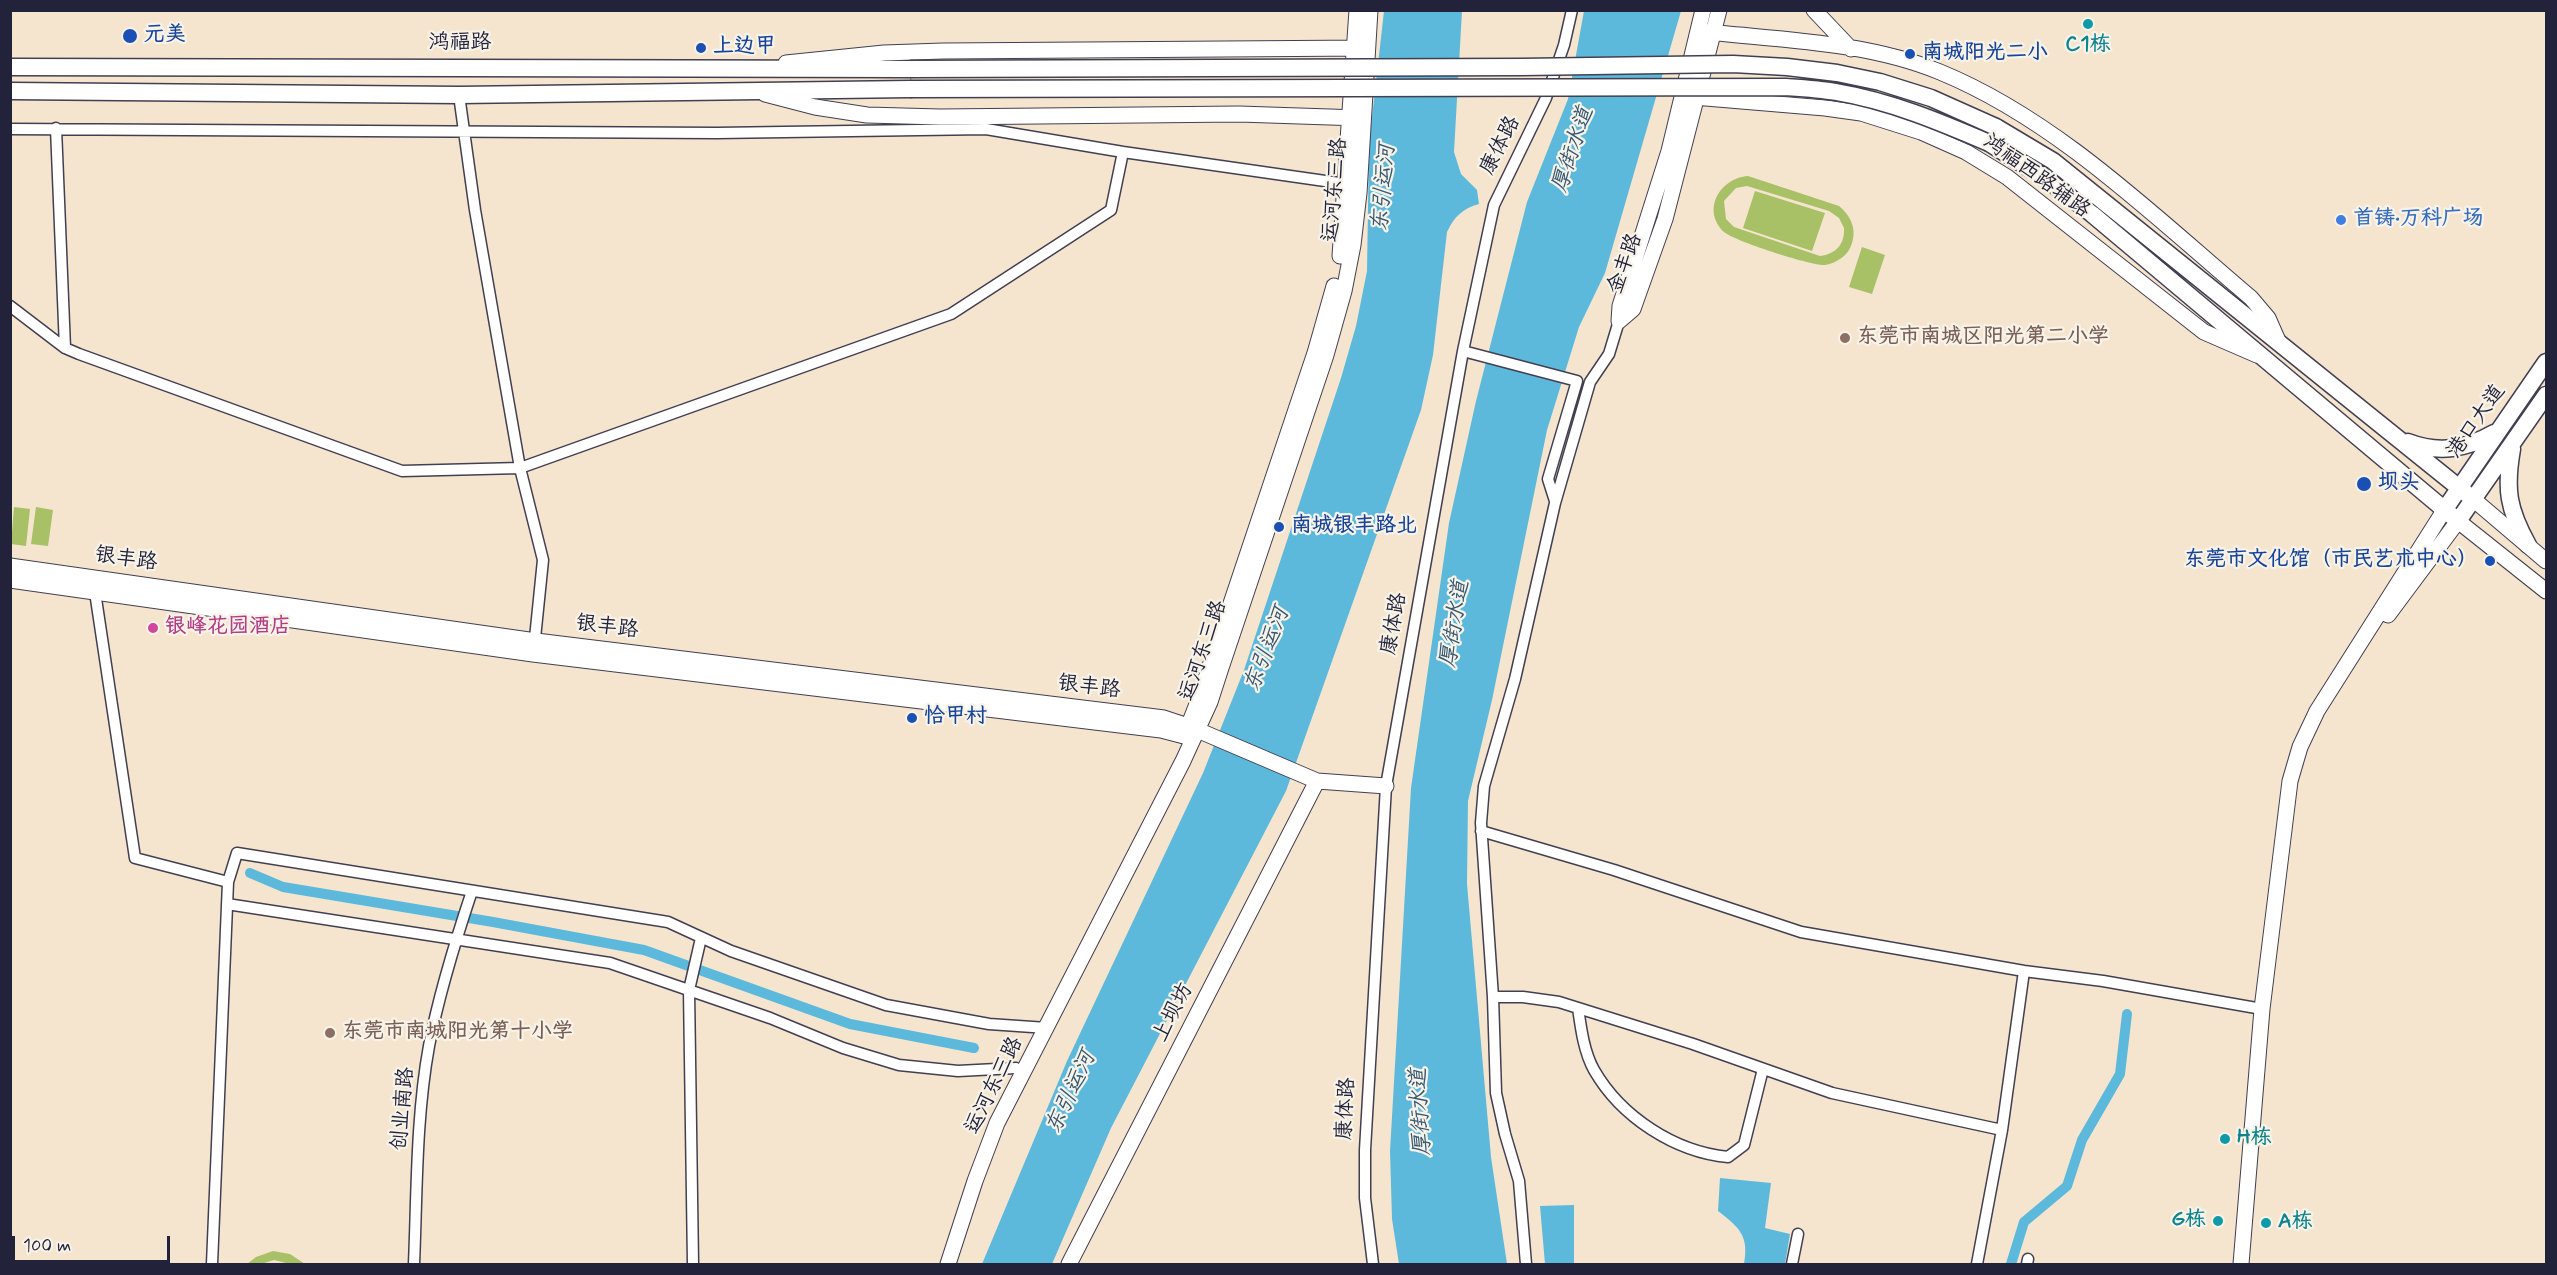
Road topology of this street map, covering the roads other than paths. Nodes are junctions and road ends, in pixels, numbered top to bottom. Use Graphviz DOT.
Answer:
graph roads {
  1 [pos="1357,10"];
  2 [pos="1371,10"];
  3 [pos="1572,10"];
  4 [pos="1703,10"];
  5 [pos="1719,10"];
  6 [pos="1814,10"];
  7 [pos="1706,32"];
  8 [pos="1361,48"];
  9 [pos="1851,49"];
  10 [pos="10,67"];
  11 [pos="750,68"];
  12 [pos="10,91"];
  13 [pos="754,92"];
  14 [pos="459,95"];
  15 [pos="1690,96"];
  16 [pos="1357,118"];
  17 [pos="56,128"];
  18 [pos="10,129"];
  19 [pos="464,132"];
  20 [pos="1123,152"];
  21 [pos="1346,184"];
  22 [pos="10,306"];
  23 [pos="1620,321"];
  24 [pos="2278,343"];
  25 [pos="65,348"];
  26 [pos="1463,351"];
  27 [pos="2261,357"];
  28 [pos="2547,362"];
  29 [pos="2547,394"];
  30 [pos="2500,430"];
  31 [pos="2398,438"];
  32 [pos="2513,443"];
  33 [pos="520,468"];
  34 [pos="2459,487"];
  35 [pos="2473,499"];
  36 [pos="1555,503"];
  37 [pos="2445,509"];
  38 [pos="2458,521"];
  39 [pos="2528,545"];
  40 [pos="2547,561"];
  41 [pos="10,566"];
  42 [pos="10,579"];
  43 [pos="2547,591"];
  44 [pos="95,592"];
  45 [pos="534,647"];
  46 [pos="2316,711"];
  47 [pos="1190,731"];
  48 [pos="1317,781"];
  49 [pos="1386,786"];
  50 [pos="1482,831"];
  51 [pos="228,882"];
  52 [pos="470,897"];
  53 [pos="227,904"];
  54 [pos="701,938"];
  55 [pos="456,940"];
  56 [pos="2024,971"];
  57 [pos="689,990"];
  58 [pos="1493,997"];
  59 [pos="1578,1008"];
  60 [pos="2262,1009"];
  61 [pos="1042,1027"];
  62 [pos="1016,1068"];
  63 [pos="1763,1068"];
  64 [pos="2002,1130"];
  65 [pos="1798,1234"];
  66 [pos="212,1264"];
  67 [pos="414,1264"];
  68 [pos="693,1264"];
  69 [pos="939,1264"];
  70 [pos="948,1264"];
  71 [pos="1070,1264"];
  72 [pos="1373,1264"];
  73 [pos="1526,1264"];
  74 [pos="1792,1264"];
  75 [pos="1977,1264"];
  76 [pos="2241,1264"];
  1 -- 8 [label="street, 运河东三路"];
  2 -- 8 [label="street, 运河东三路"];
  3 -- 26 [label="street, 康体路"];
  4 -- 7 [label="street, 金丰路"];
  5 -- 7 [label="street, 金丰路"];
  6 -- 9 [label="street"];
  7 -- 9 [label="street, 鸿福西路辅路"];
  7 -- 15 [label="street, 金丰路"];
  8 -- 11 [label="street"];
  8 -- 16 [label="street, 运河东三路"];
  9 -- 24 [label="street, 鸿福西路辅路"];
  10 -- 11 [label="main road, 鸿福路"];
  11 -- 24 [label="main road, 鸿福路, bridge"];
  12 -- 14 [label="main road"];
  13 -- 14 [label="main road"];
  13 -- 16 [label="street"];
  13 -- 27 [label="main road, bridge"];
  14 -- 19 [label="street"];
  15 -- 23 [label="street, 金丰路"];
  15 -- 27 [label="street, 鸿福西路辅路"];
  16 -- 21 [label="street, 运河东三路"];
  16 -- 47 [label="street, 运河东三路"];
  17 -- 18 [label="street"];
  17 -- 19 [label="street"];
  17 -- 25 [label="street"];
  19 -- 20 [label="street"];
  19 -- 33 [label="street"];
  20 -- 21 [label="street"];
  20 -- 33 [label="street"];
  21 -- 47 [label="street, 运河东三路"];
  22 -- 25 [label="street"];
  23 -- 36 [label="street"];
  24 -- 31 [label="main road, 鸿福路"];
  25 -- 33 [label="street"];
  26 -- 36 [label="street"];
  26 -- 49 [label="street, 康体路"];
  27 -- 37 [label="main road"];
  28 -- 30 [label="main road, 港口大道"];
  29 -- 32 [label="main road, 港口大道"];
  30 -- 31 [label="main road"];
  30 -- 34 [label="main road, 港口大道"];
  31 -- 34 [label="main road, 鸿福路"];
  32 -- 35 [label="main road, 港口大道"];
  32 -- 39 [label="main road"];
  33 -- 45 [label="street"];
  34 -- 35 [label="main road, 鸿福路"];
  34 -- 37 [label="main road, 港口大道"];
  35 -- 38 [label="main road, 港口大道"];
  35 -- 39 [label="street"];
  36 -- 50 [label="street"];
  37 -- 38 [label="main road"];
  37 -- 46 [label="street"];
  38 -- 43 [label="street"];
  38 -- 46 [label="street"];
  39 -- 40 [label="street"];
  41 -- 45 [label="street, 银丰路"];
  42 -- 44 [label="street, 银丰路"];
  44 -- 45 [label="street, 银丰路"];
  44 -- 51 [label="street"];
  45 -- 47 [label="street, 银丰路"];
  46 -- 60 [label="street"];
  47 -- 48 [label="street, 银丰路"];
  47 -- 61 [label="street, 运河东三路"];
  48 -- 49 [label="street, 银丰路"];
  48 -- 71 [label="street, 上坝坊"];
  49 -- 72 [label="street, 康体路"];
  50 -- 56 [label="street"];
  50 -- 58 [label="street"];
  51 -- 52 [label="street"];
  51 -- 53 [label="street"];
  52 -- 54 [label="street"];
  52 -- 55 [label="street, 创业南路"];
  53 -- 55 [label="street"];
  53 -- 66 [label="street"];
  54 -- 57 [label="street"];
  54 -- 61 [label="street"];
  55 -- 57 [label="street"];
  55 -- 67 [label="street, 创业南路"];
  56 -- 60 [label="street"];
  56 -- 64 [label="street"];
  57 -- 62 [label="street"];
  57 -- 68 [label="street"];
  58 -- 59 [label="street"];
  58 -- 73 [label="street"];
  59 -- 63 [label="street"];
  59 -- 63 [label="street"];
  60 -- 76 [label="street"];
  61 -- 62 [label="street, 运河东三路"];
  61 -- 70 [label="street, 运河东三路"];
  62 -- 69 [label="street, 运河东三路"];
  63 -- 64 [label="street"];
  64 -- 75 [label="street"];
  65 -- 74 [label="street"];
}
